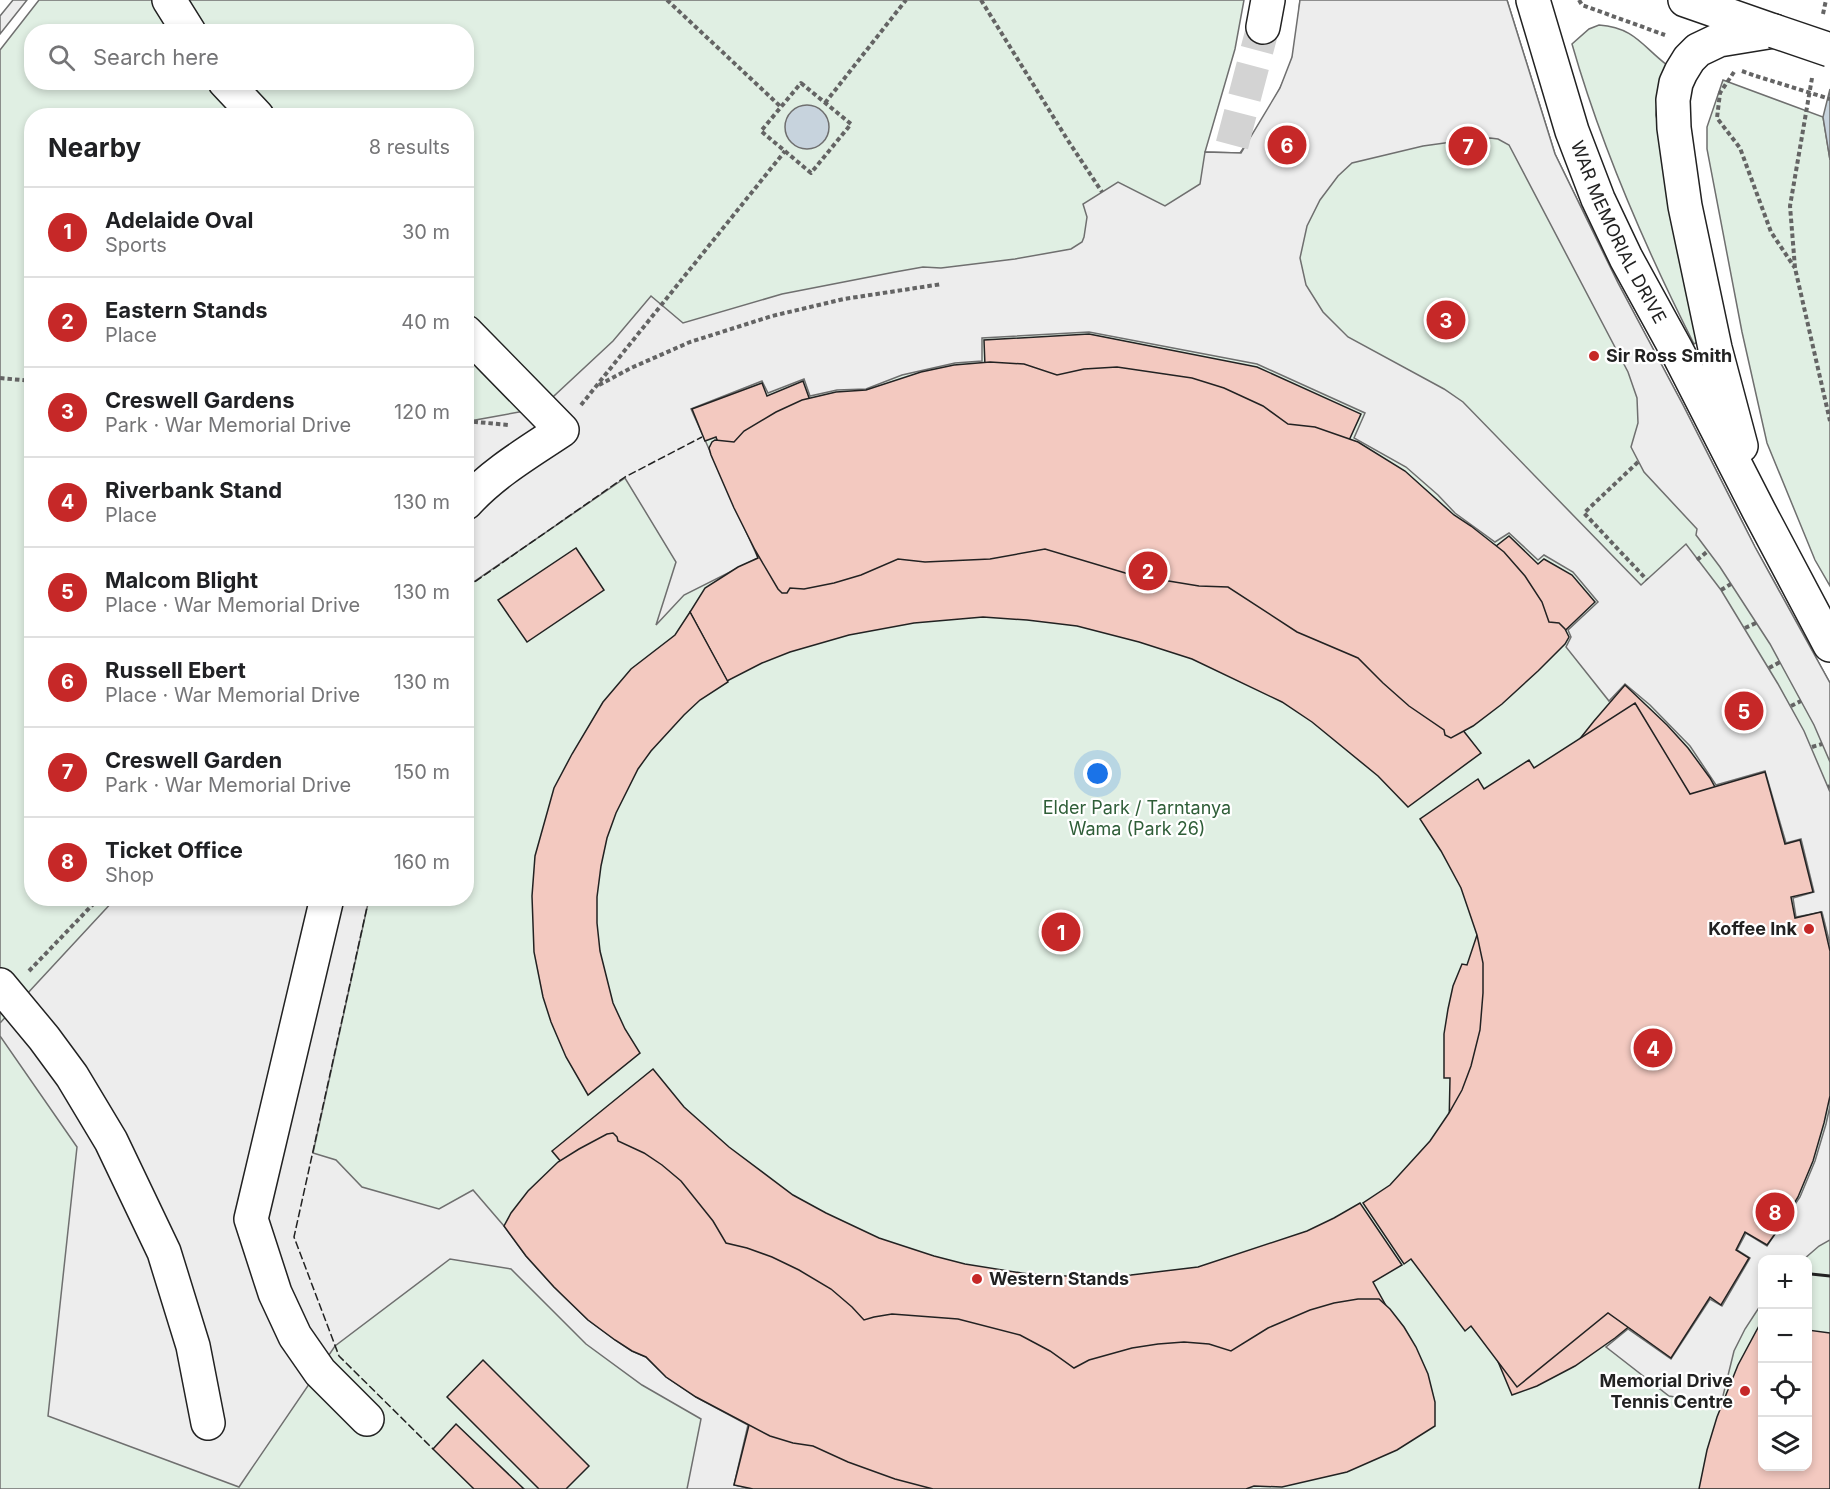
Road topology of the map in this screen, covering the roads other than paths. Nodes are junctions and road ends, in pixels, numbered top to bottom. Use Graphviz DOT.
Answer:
graph roads {
  1 [pos="169,0"];
  2 [pos="1533,0"];
  3 [pos="1685,0"];
  4 [pos="184,24"];
  5 [pos="1774,31"];
  6 [pos="1822,47"];
  7 [pos="233,90"];
  8 [pos="249,108"];
  9 [pos="474,340"];
  10 [pos="474,494"];
  11 [pos="1759,511"];
  12 [pos="1830,645"];
  13 [pos="325,906"];
  14 [pos="11,981"];
  15 [pos="367,1419"];
  16 [pos="208,1423"];
  1 -- 4 [label="street"];
  2 -- 11 [label="street, WAR MEMORIAL DRIVE"];
  3 -- 5 [label="street"];
  5 -- 6 [label="street, bridge"];
  5 -- 11 [label="street"];
  7 -- 8 [label="street"];
  9 -- 10 [label="street"];
  11 -- 12 [label="street, WAR MEMORIAL DRIVE"];
  13 -- 15 [label="street"];
  14 -- 16 [label="street"];
}
